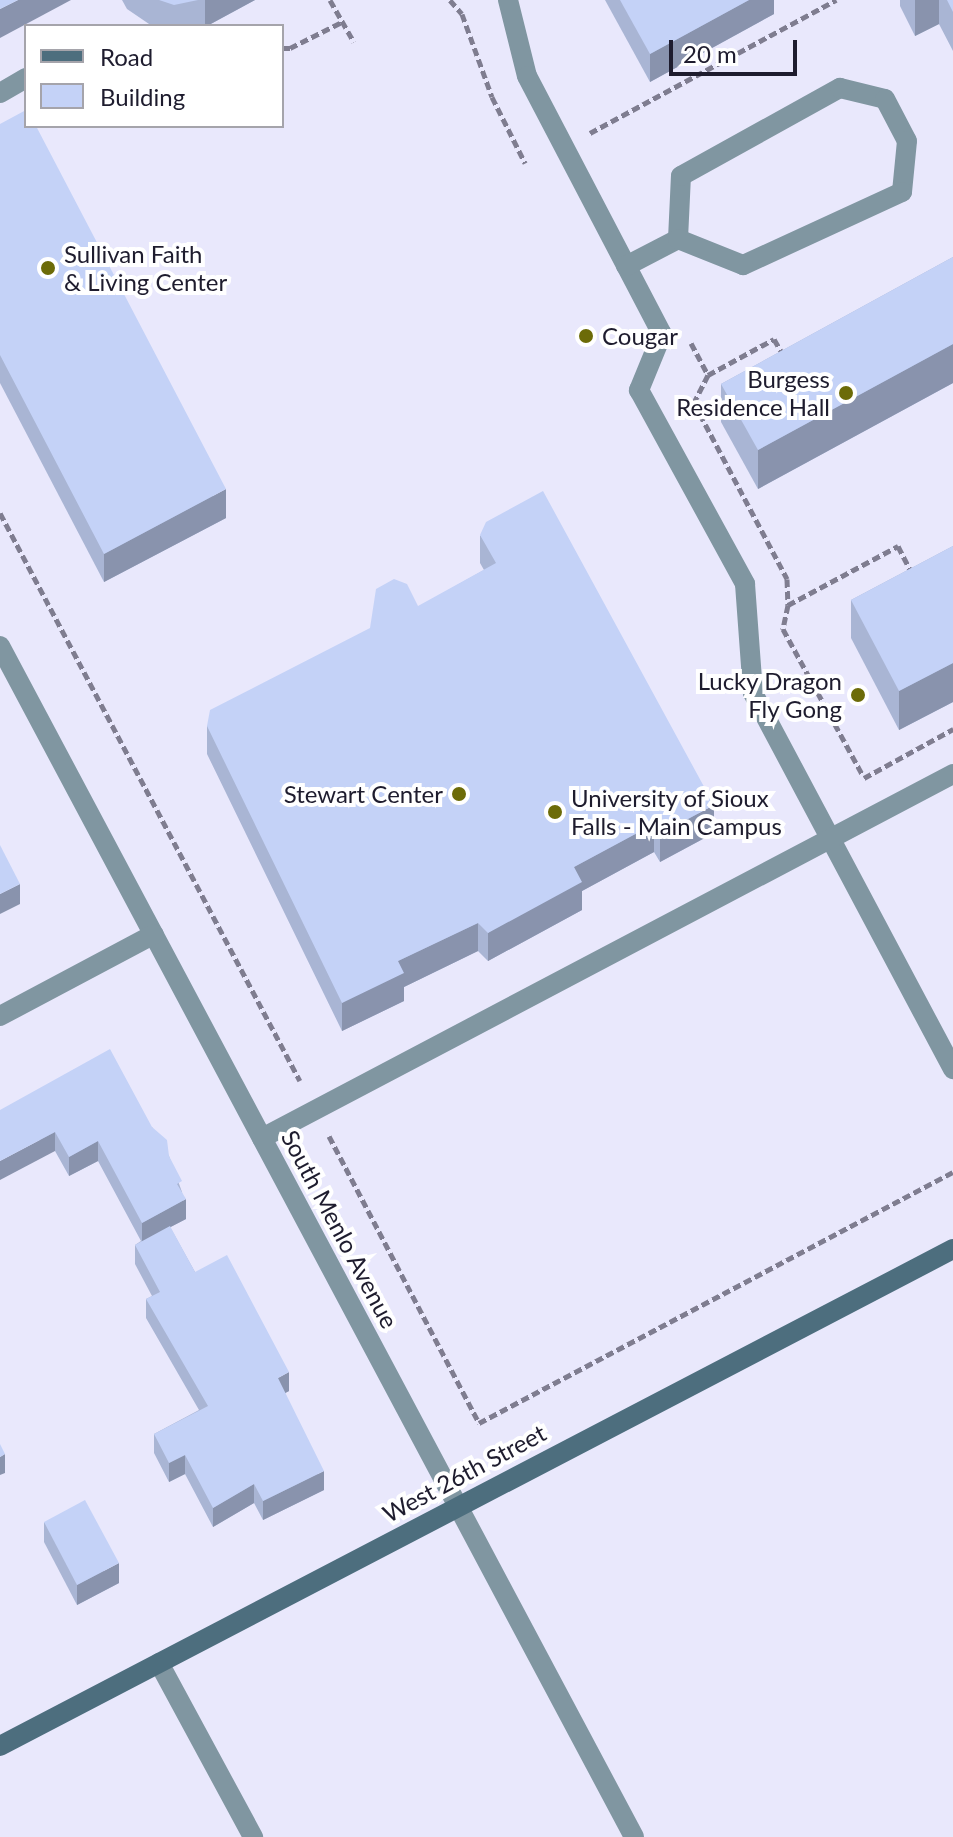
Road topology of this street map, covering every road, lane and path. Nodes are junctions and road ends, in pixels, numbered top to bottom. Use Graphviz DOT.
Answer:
graph roads {
  1 [pos="330,0"];
  2 [pos="450,0"];
  3 [pos="508,0"];
  4 [pos="836,0"];
  5 [pos="342,22"];
  6 [pos="354,42"];
  7 [pos="284,48"];
  8 [pos="24,79"];
  9 [pos="0,93"];
  10 [pos="586,136"];
  11 [pos="525,163"];
  12 [pos="678,239"];
  13 [pos="626,266"];
  14 [pos="687,335"];
  15 [pos="787,361"];
  16 [pos="708,375"];
  17 [pos="0,513"];
  18 [pos="919,586"];
  19 [pos="788,605"];
  20 [pos="0,646"];
  21 [pos="953,774"];
  22 [pos="863,776"];
  23 [pos="831,840"];
  24 [pos="154,934"];
  25 [pos="0,1016"];
  26 [pos="953,1069"];
  27 [pos="315,1110"];
  28 [pos="262,1138"];
  29 [pos="953,1172"];
  30 [pos="953,1249"];
  31 [pos="457,1505"];
  32 [pos="159,1663"];
  33 [pos="0,1746"];
  34 [pos="253,1837"];
  35 [pos="634,1837"];
  1 -- 5 [label="path"];
  2 -- 11 [label="path"];
  3 -- 13 [label="street"];
  4 -- 10 [label="path"];
  5 -- 6 [label="path"];
  5 -- 7 [label="path"];
  8 -- 9 [label="street"];
  12 -- 12 [label="street"];
  12 -- 13 [label="street"];
  13 -- 23 [label="street"];
  14 -- 16 [label="path"];
  15 -- 16 [label="path"];
  16 -- 19 [label="path"];
  17 -- 27 [label="path"];
  18 -- 19 [label="path"];
  19 -- 22 [label="path"];
  20 -- 24 [label="street, South Menlo Avenue"];
  21 -- 23 [label="street"];
  23 -- 26 [label="street"];
  23 -- 27 [label="street"];
  24 -- 25 [label="street"];
  24 -- 28 [label="street, South Menlo Avenue"];
  27 -- 28 [label="street"];
  27 -- 29 [label="path"];
  28 -- 31 [label="street, South Menlo Avenue"];
  30 -- 31 [label="main road, West 26th Street"];
  31 -- 32 [label="main road, West 26th Street"];
  31 -- 35 [label="street, South Menlo Avenue"];
  32 -- 33 [label="main road, West 26th Street"];
  32 -- 34 [label="street"];
}
